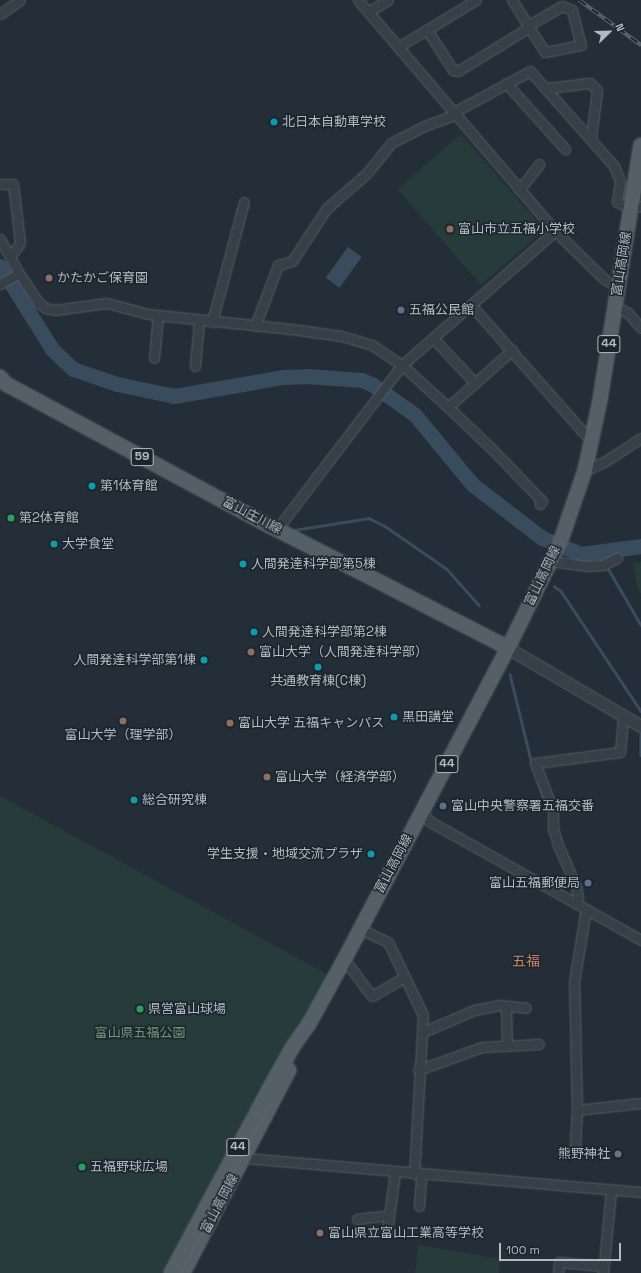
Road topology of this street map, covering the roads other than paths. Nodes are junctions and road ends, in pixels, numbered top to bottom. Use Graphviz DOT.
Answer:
graph roads {
  1 [pos="20,0"];
  2 [pos="358,0"];
  3 [pos="388,0"];
  4 [pos="476,0"];
  5 [pos="512,0"];
  6 [pos="368,12"];
  7 [pos="0,14"];
  8 [pos="529,27"];
  9 [pos="427,30"];
  10 [pos="398,47"];
  11 [pos="506,82"];
  12 [pos="546,88"];
  13 [pos="455,114"];
  14 [pos="591,138"];
  15 [pos="641,145"];
  16 [pos="565,149"];
  17 [pos="539,164"];
  18 [pos="0,184"];
  19 [pos="519,190"];
  20 [pos="244,202"];
  21 [pos="636,207"];
  22 [pos="555,231"];
  23 [pos="0,239"];
  24 [pos="11,256"];
  25 [pos="15,275"];
  26 [pos="1,284"];
  27 [pos="618,287"];
  28 [pos="471,305"];
  29 [pos="615,306"];
  30 [pos="158,315"];
  31 [pos="200,321"];
  32 [pos="212,322"];
  33 [pos="255,326"];
  34 [pos="641,328"];
  35 [pos="433,338"];
  36 [pos="512,350"];
  37 [pos="154,358"];
  38 [pos="402,365"];
  39 [pos="195,366"];
  40 [pos="2,383"];
  41 [pos="475,383"];
  42 [pos="448,407"];
  43 [pos="592,436"];
  44 [pos="641,438"];
  45 [pos="585,470"];
  46 [pos="540,504"];
  47 [pos="278,529"];
  48 [pos="552,558"];
  49 [pos="617,558"];
  50 [pos="508,648"];
  51 [pos="622,716"];
  52 [pos="638,725"];
  53 [pos="422,812"];
  54 [pos="575,902"];
  55 [pos="586,909"];
  56 [pos="360,929"];
  57 [pos="641,940"];
  58 [pos="341,967"];
  59 [pos="405,977"];
  60 [pos="506,1006"];
  61 [pos="526,1008"];
  62 [pos="309,1024"];
  63 [pos="423,1032"];
  64 [pos="539,1044"];
  65 [pos="507,1046"];
  66 [pos="418,1070"];
  67 [pos="641,1103"];
  68 [pos="577,1110"];
  69 [pos="575,1147"];
  70 [pos="245,1158"];
  71 [pos="395,1172"];
  72 [pos="418,1174"];
  73 [pos="611,1191"];
  74 [pos="641,1192"];
  75 [pos="419,1206"];
  76 [pos="389,1215"];
  77 [pos="357,1219"];
  78 [pos="387,1232"];
  79 [pos="603,1270"];
  80 [pos="171,1273"];
  81 [pos="183,1273"];
  82 [pos="558,1273"];
  1 -- 7 [label="street"];
  2 -- 6 [label="street"];
  3 -- 6 [label="street"];
  4 -- 9 [label="street"];
  5 -- 8 [label="street"];
  6 -- 10 [label="street"];
  8 -- 8 [label="street"];
  8 -- 9 [label="street"];
  9 -- 10 [label="street"];
  10 -- 13 [label="street"];
  11 -- 12 [label="street"];
  11 -- 13 [label="street"];
  11 -- 16 [label="street"];
  12 -- 14 [label="street"];
  12 -- 14 [label="street"];
  13 -- 19 [label="street"];
  13 -- 33 [label="street"];
  14 -- 21 [label="street"];
  15 -- 21 [label="main road, 富山高岡線 / 44"];
  17 -- 19 [label="street"];
  18 -- 24 [label="street"];
  19 -- 22 [label="street"];
  20 -- 32 [label="street"];
  21 -- 27 [label="main road, 富山高岡線 / 44"];
  22 -- 27 [label="street"];
  22 -- 28 [label="street"];
  23 -- 24 [label="street"];
  24 -- 25 [label="street"];
  25 -- 26 [label="street"];
  25 -- 30 [label="street"];
  27 -- 29 [label="main road, 富山高岡線 / 44"];
  28 -- 35 [label="street"];
  28 -- 36 [label="street"];
  29 -- 34 [label="street"];
  29 -- 43 [label="main road, 富山高岡線 / 44"];
  30 -- 31 [label="street"];
  30 -- 37 [label="street"];
  31 -- 32 [label="street"];
  31 -- 39 [label="street"];
  32 -- 33 [label="street"];
  33 -- 38 [label="street"];
  35 -- 38 [label="street"];
  35 -- 41 [label="street"];
  36 -- 41 [label="street"];
  36 -- 43 [label="street"];
  38 -- 42 [label="street"];
  38 -- 47 [label="street"];
  40 -- 47 [label="main road, 富山庄川線 / 59"];
  41 -- 42 [label="street"];
  42 -- 46 [label="street"];
  43 -- 45 [label="main road, 富山高岡線 / 44"];
  44 -- 45 [label="street"];
  45 -- 48 [label="main road, 富山高岡線 / 44"];
  47 -- 50 [label="main road, 富山庄川線 / 59"];
  48 -- 49 [label="street"];
  48 -- 50 [label="main road, 富山高岡線 / 44"];
  50 -- 51 [label="street"];
  50 -- 53 [label="main road, 富山高岡線 / 44"];
  51 -- 52 [label="street"];
  51 -- 54 [label="street"];
  53 -- 54 [label="street"];
  53 -- 56 [label="main road, 富山高岡線 / 44"];
  54 -- 55 [label="street"];
  55 -- 57 [label="street"];
  55 -- 68 [label="street"];
  56 -- 58 [label="main road, 富山高岡線 / 44"];
  56 -- 59 [label="street"];
  58 -- 59 [label="street"];
  58 -- 62 [label="main road, 44"];
  59 -- 63 [label="street"];
  60 -- 61 [label="street"];
  60 -- 63 [label="street"];
  60 -- 65 [label="street"];
  62 -- 70 [label="main road, 富山高岡線 / 44"];
  62 -- 80 [label="main road, 富山高岡線 / 44"];
  63 -- 66 [label="street"];
  64 -- 65 [label="street"];
  65 -- 66 [label="street"];
  66 -- 72 [label="street"];
  67 -- 68 [label="street"];
  68 -- 69 [label="street"];
  70 -- 71 [label="street"];
  70 -- 81 [label="main road, 富山高岡線 / 44"];
  71 -- 72 [label="street"];
  71 -- 76 [label="street"];
  72 -- 73 [label="street"];
  72 -- 75 [label="street"];
  73 -- 74 [label="street"];
  73 -- 79 [label="street"];
  76 -- 77 [label="street"];
  76 -- 78 [label="street"];
  79 -- 82 [label="street"];
}
